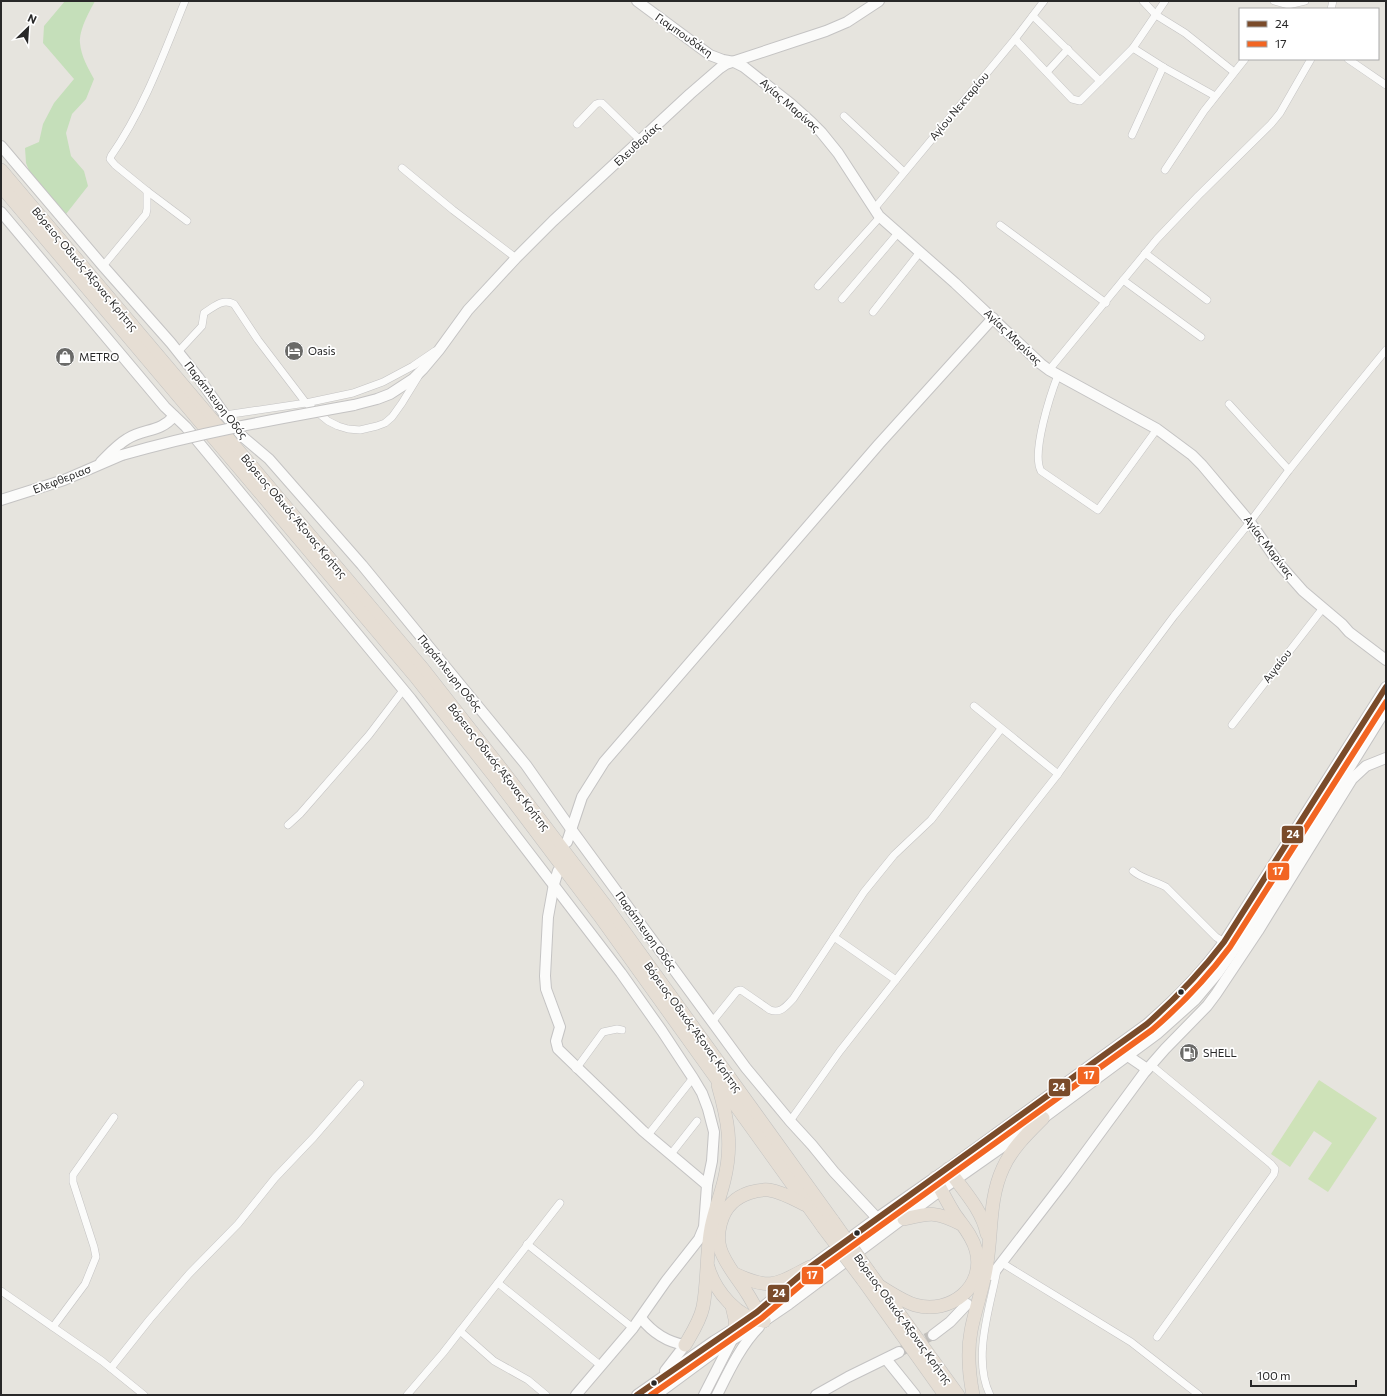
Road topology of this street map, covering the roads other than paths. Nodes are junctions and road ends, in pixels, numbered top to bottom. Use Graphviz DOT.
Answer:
graph roads {
  1 [pos="186,1"];
  2 [pos="637,1"];
  3 [pos="879,1"];
  4 [pos="1044,1"];
  5 [pos="1143,1"];
  6 [pos="1165,1"];
  7 [pos="1274,1"];
  8 [pos="1305,1"];
  9 [pos="865,5"];
  10 [pos="1290,5"];
  11 [pos="1156,15"];
  12 [pos="1033,16"];
  13 [pos="1015,40"];
  14 [pos="1133,48"];
  15 [pos="1068,49"];
  16 [pos="1244,60"];
  17 [pos="1311,60"];
  18 [pos="1349,60"];
  19 [pos="734,62"];
  20 [pos="1163,67"];
  21 [pos="1046,72"];
  22 [pos="1234,72"];
  23 [pos="1100,81"];
  24 [pos="1386,86"];
  25 [pos="1215,96"];
  26 [pos="844,116"];
  27 [pos="577,124"];
  28 [pos="1132,135"];
  29 [pos="640,140"];
  30 [pos="1,146"];
  31 [pos="402,168"];
  32 [pos="1,170"];
  33 [pos="1165,170"];
  34 [pos="904,172"];
  35 [pos="1,186"];
  36 [pos="147,191"];
  37 [pos="1,212"];
  38 [pos="877,213"];
  39 [pos="187,221"];
  40 [pos="1000,225"];
  41 [pos="898,233"];
  42 [pos="920,252"];
  43 [pos="1145,253"];
  44 [pos="516,258"];
  45 [pos="102,266"];
  46 [pos="1124,280"];
  47 [pos="818,286"];
  48 [pos="842,299"];
  49 [pos="1207,300"];
  50 [pos="1106,303"];
  51 [pos="873,312"];
  52 [pos="993,318"];
  53 [pos="1201,337"];
  54 [pos="439,349"];
  55 [pos="1386,350"];
  56 [pos="178,352"];
  57 [pos="423,369"];
  58 [pos="1054,372"];
  59 [pos="306,403"];
  60 [pos="1229,404"];
  61 [pos="354,405"];
  62 [pos="225,415"];
  63 [pos="174,416"];
  64 [pos="1157,429"];
  65 [pos="98,465"];
  66 [pos="1289,470"];
  67 [pos="1,500"];
  68 [pos="1250,522"];
  69 [pos="1323,608"];
  70 [pos="1384,653"];
  71 [pos="1386,665"];
  72 [pos="1386,686"];
  73 [pos="404,689"];
  74 [pos="974,706"];
  75 [pos="1386,709"];
  76 [pos="1232,725"];
  77 [pos="1002,729"];
  78 [pos="1386,758"];
  79 [pos="1058,774"];
  80 [pos="288,825"];
  81 [pos="571,829"];
  82 [pos="567,842"];
  83 [pos="558,871"];
  84 [pos="1133,871"];
  85 [pos="554,884"];
  86 [pos="834,937"];
  87 [pos="1224,942"];
  88 [pos="896,980"];
  89 [pos="712,1022"];
  90 [pos="622,1030"];
  91 [pos="1128,1056"];
  92 [pos="1149,1067"];
  93 [pos="576,1069"];
  94 [pos="715,1076"];
  95 [pos="693,1078"];
  96 [pos="360,1084"];
  97 [pos="114,1117"];
  98 [pos="1043,1118"];
  99 [pos="697,1121"];
  100 [pos="790,1121"];
  101 [pos="648,1135"];
  102 [pos="671,1154"];
  103 [pos="951,1174"];
  104 [pos="935,1178"];
  105 [pos="707,1185"];
  106 [pos="941,1190"];
  107 [pos="560,1203"];
  108 [pos="809,1207"];
  109 [pos="877,1218"];
  110 [pos="904,1219"];
  111 [pos="828,1224"];
  112 [pos="964,1226"];
  113 [pos="527,1244"];
  114 [pos="988,1246"];
  115 [pos="707,1264"];
  116 [pos="810,1268"];
  117 [pos="997,1269"];
  118 [pos="735,1274"];
  119 [pos="866,1276"];
  120 [pos="498,1283"];
  121 [pos="880,1286"];
  122 [pos="1,1291"];
  123 [pos="967,1304"];
  124 [pos="732,1306"];
  125 [pos="757,1317"];
  126 [pos="641,1318"];
  127 [pos="53,1328"];
  128 [pos="633,1328"];
  129 [pos="460,1331"];
  130 [pos="733,1334"];
  131 [pos="932,1335"];
  132 [pos="1157,1337"];
  133 [pos="685,1345"];
  134 [pos="899,1352"];
  135 [pos="886,1358"];
  136 [pos="600,1365"];
  137 [pos="111,1368"];
  138 [pos="658,1379"];
  139 [pos="144,1395"];
  140 [pos="408,1395"];
  141 [pos="546,1395"];
  142 [pos="576,1395"];
  143 [pos="637,1395"];
  144 [pos="656,1395"];
  145 [pos="704,1395"];
  146 [pos="717,1395"];
  147 [pos="816,1395"];
  148 [pos="916,1395"];
  149 [pos="945,1395"];
  150 [pos="958,1395"];
  151 [pos="974,1395"];
  152 [pos="990,1395"];
  153 [pos="1199,1395"];
  1 -- 36 [label="street"];
  2 -- 19 [label="street, Γιαμπουδάκη"];
  3 -- 9 [label="street, Ελευθερίας"];
  4 -- 12 [label="street, Αγίου Νεκταρίου"];
  5 -- 11 [label="street"];
  6 -- 11 [label="street"];
  7 -- 10 [label="street"];
  8 -- 10 [label="street"];
  9 -- 19 [label="street, Ελευθερίας"];
  11 -- 14 [label="street"];
  11 -- 22 [label="street"];
  12 -- 13 [label="street, Αγίου Νεκταρίου"];
  12 -- 15 [label="street"];
  13 -- 21 [label="street"];
  13 -- 34 [label="street, Αγίου Νεκταρίου"];
  14 -- 20 [label="street"];
  14 -- 23 [label="street"];
  15 -- 21 [label="street"];
  15 -- 23 [label="street"];
  16 -- 22 [label="street"];
  17 -- 43 [label="street"];
  18 -- 24 [label="street"];
  19 -- 29 [label="street, Ελευθερίας"];
  19 -- 38 [label="street, Αγίας Μαρίνας"];
  20 -- 25 [label="street"];
  20 -- 28 [label="street"];
  21 -- 23 [label="street"];
  22 -- 25 [label="street"];
  25 -- 33 [label="street"];
  26 -- 34 [label="street"];
  27 -- 29 [label="street"];
  29 -- 44 [label="street, Ελευθερίας"];
  30 -- 45 [label="street, Παράπλευρη Οδός"];
  31 -- 44 [label="street"];
  32 -- 111 [label="highway, Βόρειος Οδικός Άξονας Κρήτης"];
  34 -- 38 [label="street, Αγίου Νεκταρίου"];
  35 -- 94 [label="highway, Βόρειος Οδικός Άξονας Κρήτης"];
  36 -- 39 [label="street"];
  36 -- 45 [label="street"];
  37 -- 63 [label="street"];
  38 -- 41 [label="street, Αγίας Μαρίνας"];
  38 -- 47 [label="street, Αγίου Νεκταρίου"];
  40 -- 50 [label="street"];
  41 -- 42 [label="street, Αγίας Μαρίνας"];
  41 -- 48 [label="street"];
  42 -- 51 [label="street"];
  42 -- 52 [label="street, Αγίας Μαρίνας"];
  43 -- 46 [label="street"];
  43 -- 49 [label="street"];
  44 -- 54 [label="street, Ελευθερίας"];
  45 -- 56 [label="street, Παράπλευρη Οδός"];
  46 -- 50 [label="street"];
  46 -- 53 [label="street"];
  50 -- 58 [label="street"];
  52 -- 58 [label="street, Αγίας Μαρίνας"];
  52 -- 81 [label="street"];
  54 -- 57 [label="street, Ελευθερίας"];
  54 -- 59 [label="street"];
  55 -- 66 [label="street"];
  56 -- 59 [label="street"];
  56 -- 62 [label="street, Παράπλευρη Οδός"];
  57 -- 59 [label="street"];
  57 -- 61 [label="street, Ελευθερίας"];
  58 -- 64 [label="street, Αγίας Μαρίνας"];
  58 -- 64 [label="street"];
  59 -- 62 [label="street"];
  60 -- 66 [label="street"];
  61 -- 65 [label="street, Ελεφθεριασ, bridge"];
  62 -- 81 [label="street, Παράπλευρη Οδός"];
  63 -- 65 [label="street"];
  63 -- 73 [label="street"];
  64 -- 68 [label="street, Αγίας Μαρίνας"];
  65 -- 67 [label="street, Ελεφθεριασ"];
  66 -- 68 [label="street"];
  68 -- 69 [label="street, Αγίας Μαρίνας"];
  68 -- 79 [label="street"];
  69 -- 70 [label="street, Αγίας Μαρίνας"];
  69 -- 76 [label="street, Αιγαίου"];
  70 -- 71 [label="street, Αγίας Μαρίνας"];
  72 -- 87 [label="street"];
  73 -- 80 [label="street"];
  73 -- 85 [label="street"];
  74 -- 77 [label="street"];
  75 -- 91 [label="street"];
  77 -- 79 [label="street"];
  77 -- 86 [label="street"];
  78 -- 92 [label="street"];
  79 -- 88 [label="street"];
  81 -- 82 [label="street"];
  81 -- 89 [label="street, Παράπλευρη Οδός"];
  83 -- 85 [label="street"];
  84 -- 87 [label="street"];
  85 -- 93 [label="street"];
  85 -- 95 [label="street"];
  86 -- 88 [label="street"];
  86 -- 89 [label="street"];
  87 -- 103 [label="street"];
  88 -- 100 [label="street"];
  89 -- 100 [label="street, Παράπλευρη Οδός"];
  90 -- 93 [label="street"];
  91 -- 92 [label="street"];
  91 -- 98 [label="street"];
  92 -- 117 [label="street"];
  92 -- 132 [label="street"];
  93 -- 101 [label="street"];
  94 -- 108 [label="highway, Βόρειος Οδικός Άξονας Κρήτης"];
  94 -- 115 [label="highway"];
  95 -- 101 [label="street"];
  95 -- 105 [label="street"];
  96 -- 137 [label="street"];
  97 -- 127 [label="street"];
  98 -- 103 [label="street"];
  98 -- 114 [label="highway"];
  99 -- 102 [label="street"];
  100 -- 109 [label="street, Παράπλευρη Οδός"];
  101 -- 102 [label="street"];
  102 -- 105 [label="street"];
  103 -- 104 [label="street"];
  103 -- 106 [label="street"];
  103 -- 114 [label="highway"];
  104 -- 106 [label="highway"];
  104 -- 109 [label="street"];
  105 -- 126 [label="street"];
  106 -- 110 [label="street"];
  106 -- 112 [label="highway"];
  107 -- 113 [label="street"];
  108 -- 111 [label="highway, Βόρειος Οδικός Άξονας Κρήτης"];
  108 -- 118 [label="highway"];
  109 -- 116 [label="street"];
  110 -- 112 [label="highway"];
  110 -- 125 [label="street"];
  111 -- 119 [label="highway, Βόρειος Οδικός Άξονας Κρήτης, bridge"];
  112 -- 121 [label="highway"];
  113 -- 120 [label="street"];
  113 -- 128 [label="street"];
  114 -- 151 [label="highway"];
  115 -- 124 [label="highway"];
  115 -- 133 [label="highway"];
  116 -- 118 [label="highway"];
  116 -- 125 [label="street"];
  117 -- 152 [label="street"];
  117 -- 153 [label="street"];
  118 -- 125 [label="highway"];
  119 -- 121 [label="highway, Βόρειος Οδικός Άξονας Κρήτης"];
  119 -- 149 [label="highway, Βόρειος Οδικός Άξονας Κρήτης"];
  120 -- 129 [label="street"];
  120 -- 136 [label="street"];
  121 -- 150 [label="highway, Βόρειος Οδικός Άξονας Κρήτης"];
  122 -- 127 [label="street"];
  123 -- 131 [label="street"];
  124 -- 125 [label="highway"];
  124 -- 130 [label="highway"];
  125 -- 130 [label="street"];
  125 -- 130 [label="street"];
  125 -- 146 [label="street"];
  126 -- 128 [label="street"];
  126 -- 133 [label="street"];
  127 -- 137 [label="street"];
  128 -- 136 [label="street"];
  129 -- 140 [label="street"];
  129 -- 141 [label="street"];
  130 -- 138 [label="street"];
  130 -- 144 [label="street"];
  130 -- 145 [label="street"];
  133 -- 138 [label="street"];
  134 -- 135 [label="street"];
  135 -- 147 [label="street"];
  135 -- 148 [label="street"];
  136 -- 142 [label="street"];
  137 -- 139 [label="street"];
  138 -- 143 [label="street"];
}
